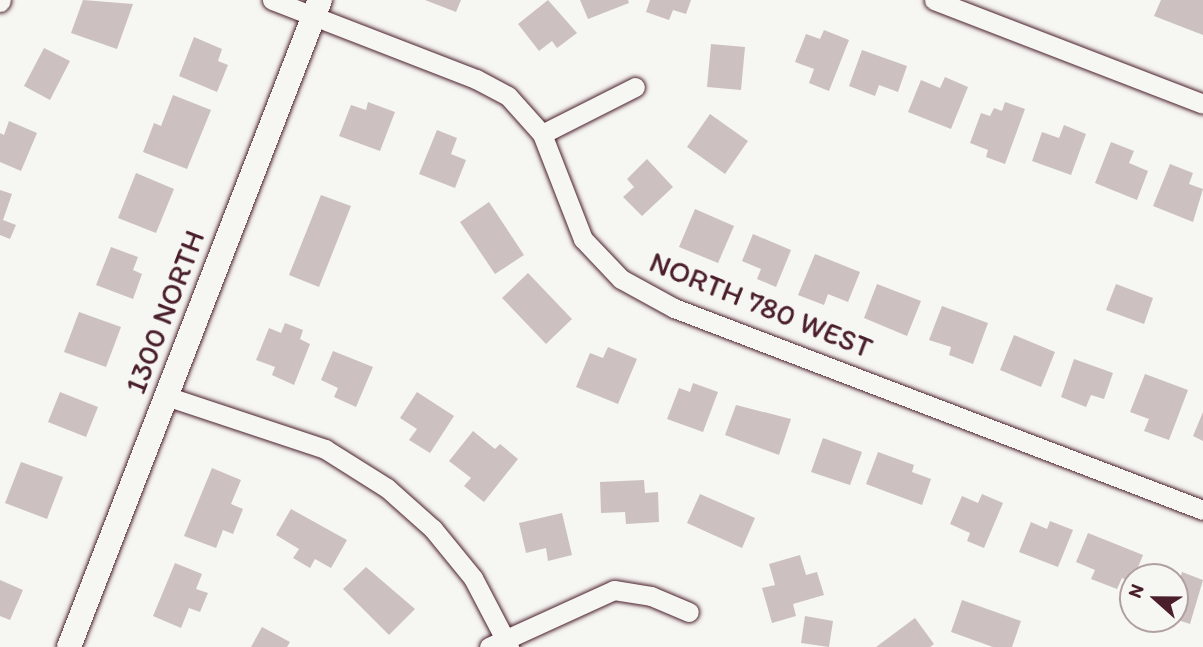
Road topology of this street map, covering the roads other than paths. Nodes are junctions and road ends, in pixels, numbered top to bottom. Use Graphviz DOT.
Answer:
graph roads {
  1 [pos="272,0"];
  2 [pos="934,0"];
  3 [pos="317,9"];
  4 [pos="635,87"];
  5 [pos="1203,104"];
  6 [pos="542,134"];
  7 [pos="166,396"];
  8 [pos="1203,510"];
  9 [pos="690,612"];
  10 [pos="501,645"];
  11 [pos="69,647"];
  1 -- 3 [label="street, NORTH 780 WEST"];
  2 -- 5 [label="street"];
  3 -- 6 [label="street, NORTH 780 WEST"];
  3 -- 7 [label="street, 1300 NORTH"];
  4 -- 6 [label="street"];
  6 -- 8 [label="street, NORTH 780 WEST"];
  7 -- 10 [label="street"];
  7 -- 11 [label="street, 1300 NORTH"];
  9 -- 10 [label="street"];
}
